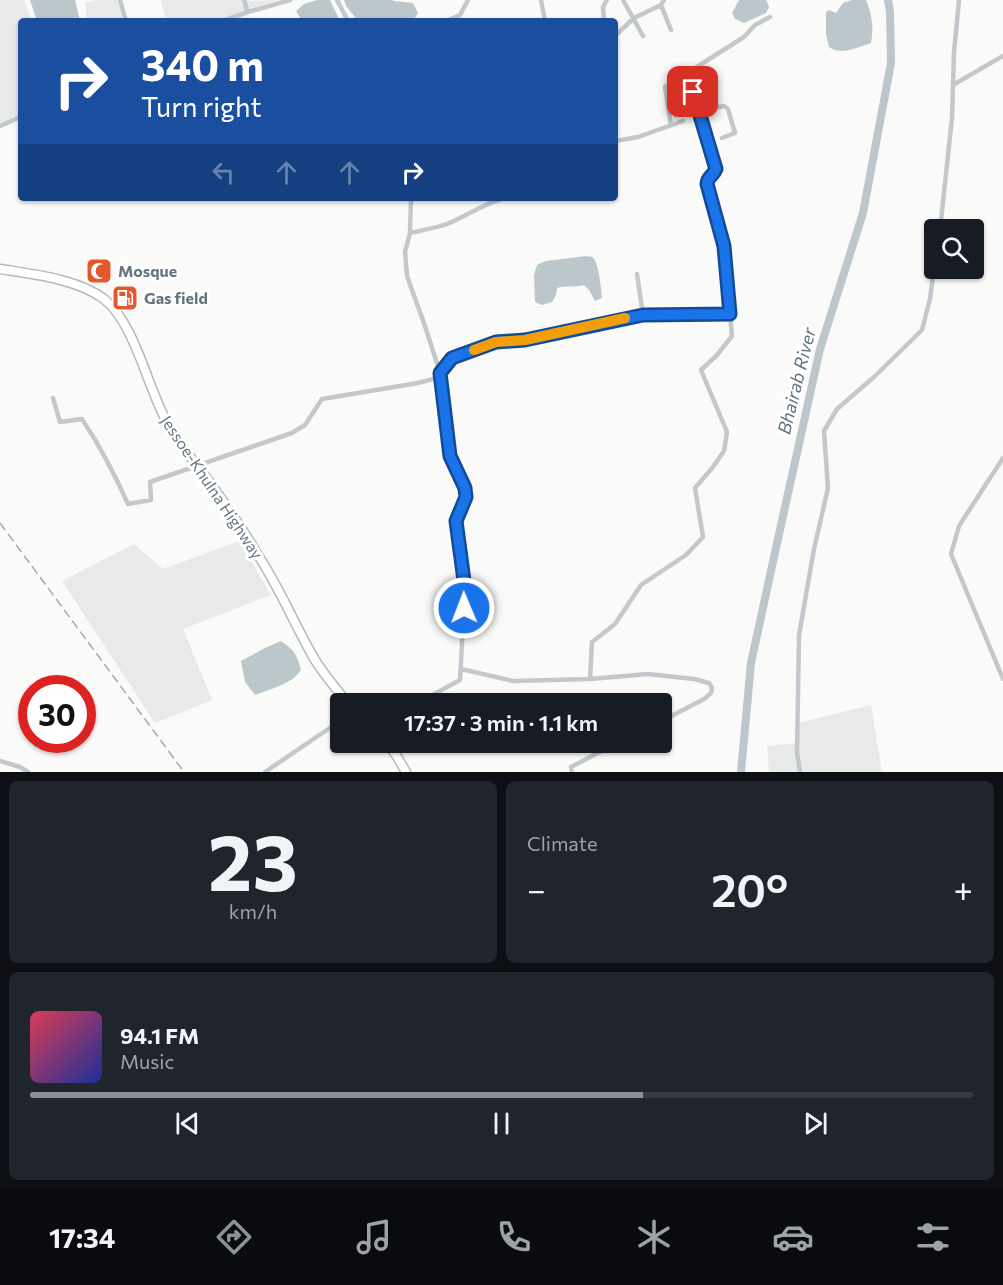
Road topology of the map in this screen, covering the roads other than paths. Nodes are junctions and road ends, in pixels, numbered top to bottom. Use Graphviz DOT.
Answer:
graph roads {
  1 [pos="120,0"];
  2 [pos="244,0"];
  3 [pos="290,0"];
  4 [pos="337,0"];
  5 [pos="468,0"];
  6 [pos="541,0"];
  7 [pos="607,0"];
  8 [pos="623,0"];
  9 [pos="959,0"];
  10 [pos="663,2"];
  11 [pos="247,10"];
  12 [pos="770,17"];
  13 [pos="125,18"];
  14 [pos="231,18"];
  15 [pos="346,18"];
  16 [pos="453,18"];
  17 [pos="544,18"];
  18 [pos="604,18"];
  19 [pos="634,18"];
  20 [pos="671,30"];
  21 [pos="618,33"];
  22 [pos="643,36"];
  23 [pos="1003,57"];
  24 [pos="688,73"];
  25 [pos="953,85"];
  26 [pos="699,112"];
  27 [pos="18,118"];
  28 [pos="683,121"];
  29 [pos="671,125"];
  30 [pos="0,126"];
  31 [pos="722,138"];
  32 [pos="618,140"];
  33 [pos="411,201"];
  34 [pos="497,201"];
  35 [pos="941,219"];
  36 [pos="410,233"];
  37 [pos="0,269"];
  38 [pos="637,274"];
  39 [pos="933,279"];
  40 [pos="730,314"];
  41 [pos="643,315"];
  42 [pos="440,373"];
  43 [pos="53,398"];
  44 [pos="1003,459"];
  45 [pos="197,465"];
  46 [pos="461,669"];
  47 [pos="590,679"];
  48 [pos="1003,679"];
  49 [pos="340,693"];
  50 [pos="436,693"];
  51 [pos="672,716"];
  52 [pos="330,728"];
  53 [pos="395,753"];
  54 [pos="598,753"];
  55 [pos="0,761"];
  56 [pos="28,772"];
  57 [pos="265,772"];
  58 [pos="406,772"];
  59 [pos="572,772"];
  60 [pos="800,772"];
  1 -- 13 [label="street"];
  2 -- 11 [label="street"];
  3 -- 14 [label="street"];
  4 -- 15 [label="street"];
  5 -- 16 [label="street"];
  6 -- 17 [label="street"];
  7 -- 18 [label="street"];
  8 -- 19 [label="street"];
  9 -- 25 [label="street"];
  10 -- 19 [label="street"];
  10 -- 20 [label="street"];
  12 -- 24 [label="street"];
  19 -- 21 [label="street"];
  19 -- 22 [label="street"];
  23 -- 25 [label="street"];
  24 -- 26 [label="street"];
  24 -- 29 [label="street"];
  25 -- 35 [label="street"];
  26 -- 31 [label="street"];
  26 -- 40 [label="street"];
  27 -- 30 [label="street"];
  28 -- 29 [label="street"];
  29 -- 32 [label="street"];
  33 -- 36 [label="street"];
  34 -- 36 [label="street"];
  36 -- 42 [label="street"];
  37 -- 45 [label="highway, Jessoe-Khulna Highway"];
  38 -- 41 [label="street"];
  39 -- 60 [label="street"];
  40 -- 41 [label="street"];
  40 -- 47 [label="street"];
  41 -- 42 [label="street"];
  42 -- 45 [label="street"];
  42 -- 46 [label="street"];
  43 -- 45 [label="street"];
  44 -- 48 [label="street"];
  45 -- 49 [label="highway, Jessoe-Khulna Highway"];
  46 -- 47 [label="street"];
  46 -- 50 [label="street"];
  47 -- 51 [label="street"];
  52 -- 57 [label="street"];
  53 -- 58 [label="highway"];
  54 -- 59 [label="street"];
  55 -- 56 [label="street"];
}
